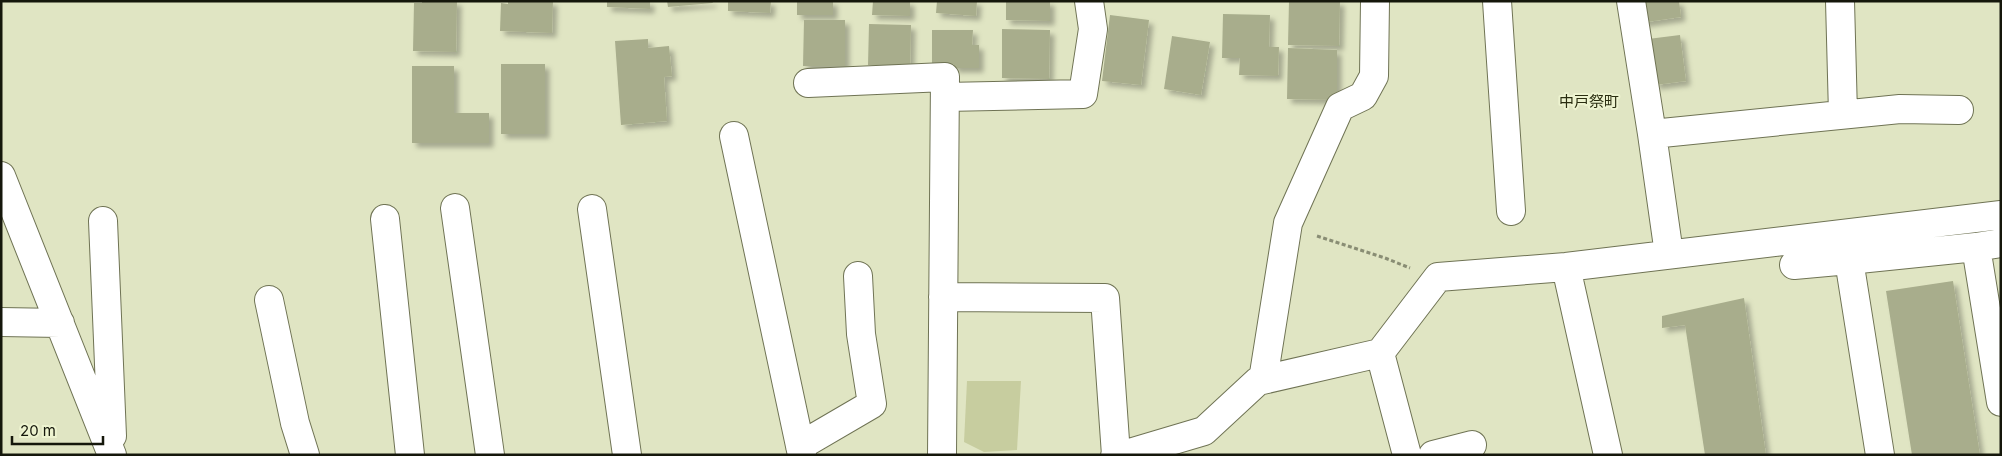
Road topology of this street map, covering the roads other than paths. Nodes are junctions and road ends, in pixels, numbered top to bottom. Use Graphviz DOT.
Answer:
graph roads {
  1 [pos="1089,1"];
  2 [pos="1375,1"];
  3 [pos="1497,1"];
  4 [pos="1630,1"];
  5 [pos="1840,1"];
  6 [pos="808,82"];
  7 [pos="945,97"];
  8 [pos="1959,110"];
  9 [pos="1843,114"];
  10 [pos="1652,134"];
  11 [pos="734,136"];
  12 [pos="1,176"];
  13 [pos="455,208"];
  14 [pos="592,209"];
  15 [pos="1511,211"];
  16 [pos="2001,214"];
  17 [pos="385,219"];
  18 [pos="103,221"];
  19 [pos="1989,245"];
  20 [pos="1669,254"];
  21 [pos="1849,260"];
  22 [pos="1794,265"];
  23 [pos="1566,267"];
  24 [pos="858,276"];
  25 [pos="943,297"];
  26 [pos="269,300"];
  27 [pos="1,322"];
  28 [pos="60,323"];
  29 [pos="1380,353"];
  30 [pos="1263,380"];
  31 [pos="2001,402"];
  32 [pos="1206,443"];
  33 [pos="1472,445"];
  34 [pos="801,450"];
  35 [pos="113,455"];
  36 [pos="305,455"];
  37 [pos="410,455"];
  38 [pos="490,455"];
  39 [pos="626,455"];
  40 [pos="942,455"];
  41 [pos="1116,455"];
  42 [pos="1407,455"];
  43 [pos="1433,455"];
  44 [pos="1608,455"];
  45 [pos="1880,455"];
  1 -- 7 [label="street"];
  2 -- 30 [label="street"];
  3 -- 15 [label="street"];
  4 -- 10 [label="street"];
  5 -- 9 [label="street"];
  6 -- 7 [label="street"];
  7 -- 25 [label="street"];
  8 -- 9 [label="street"];
  9 -- 10 [label="street"];
  10 -- 20 [label="street"];
  11 -- 34 [label="street"];
  12 -- 28 [label="street"];
  13 -- 38 [label="street"];
  14 -- 39 [label="street"];
  16 -- 20 [label="street"];
  17 -- 37 [label="street"];
  18 -- 35 [label="street"];
  19 -- 21 [label="street"];
  19 -- 31 [label="street"];
  20 -- 23 [label="street"];
  21 -- 22 [label="street"];
  21 -- 45 [label="street"];
  23 -- 29 [label="street"];
  23 -- 44 [label="street"];
  24 -- 34 [label="street"];
  25 -- 40 [label="street"];
  25 -- 41 [label="street"];
  26 -- 36 [label="street"];
  27 -- 28 [label="street"];
  28 -- 35 [label="street"];
  29 -- 30 [label="street"];
  29 -- 42 [label="street"];
  30 -- 32 [label="street"];
  32 -- 41 [label="street"];
  33 -- 43 [label="street"];
}
